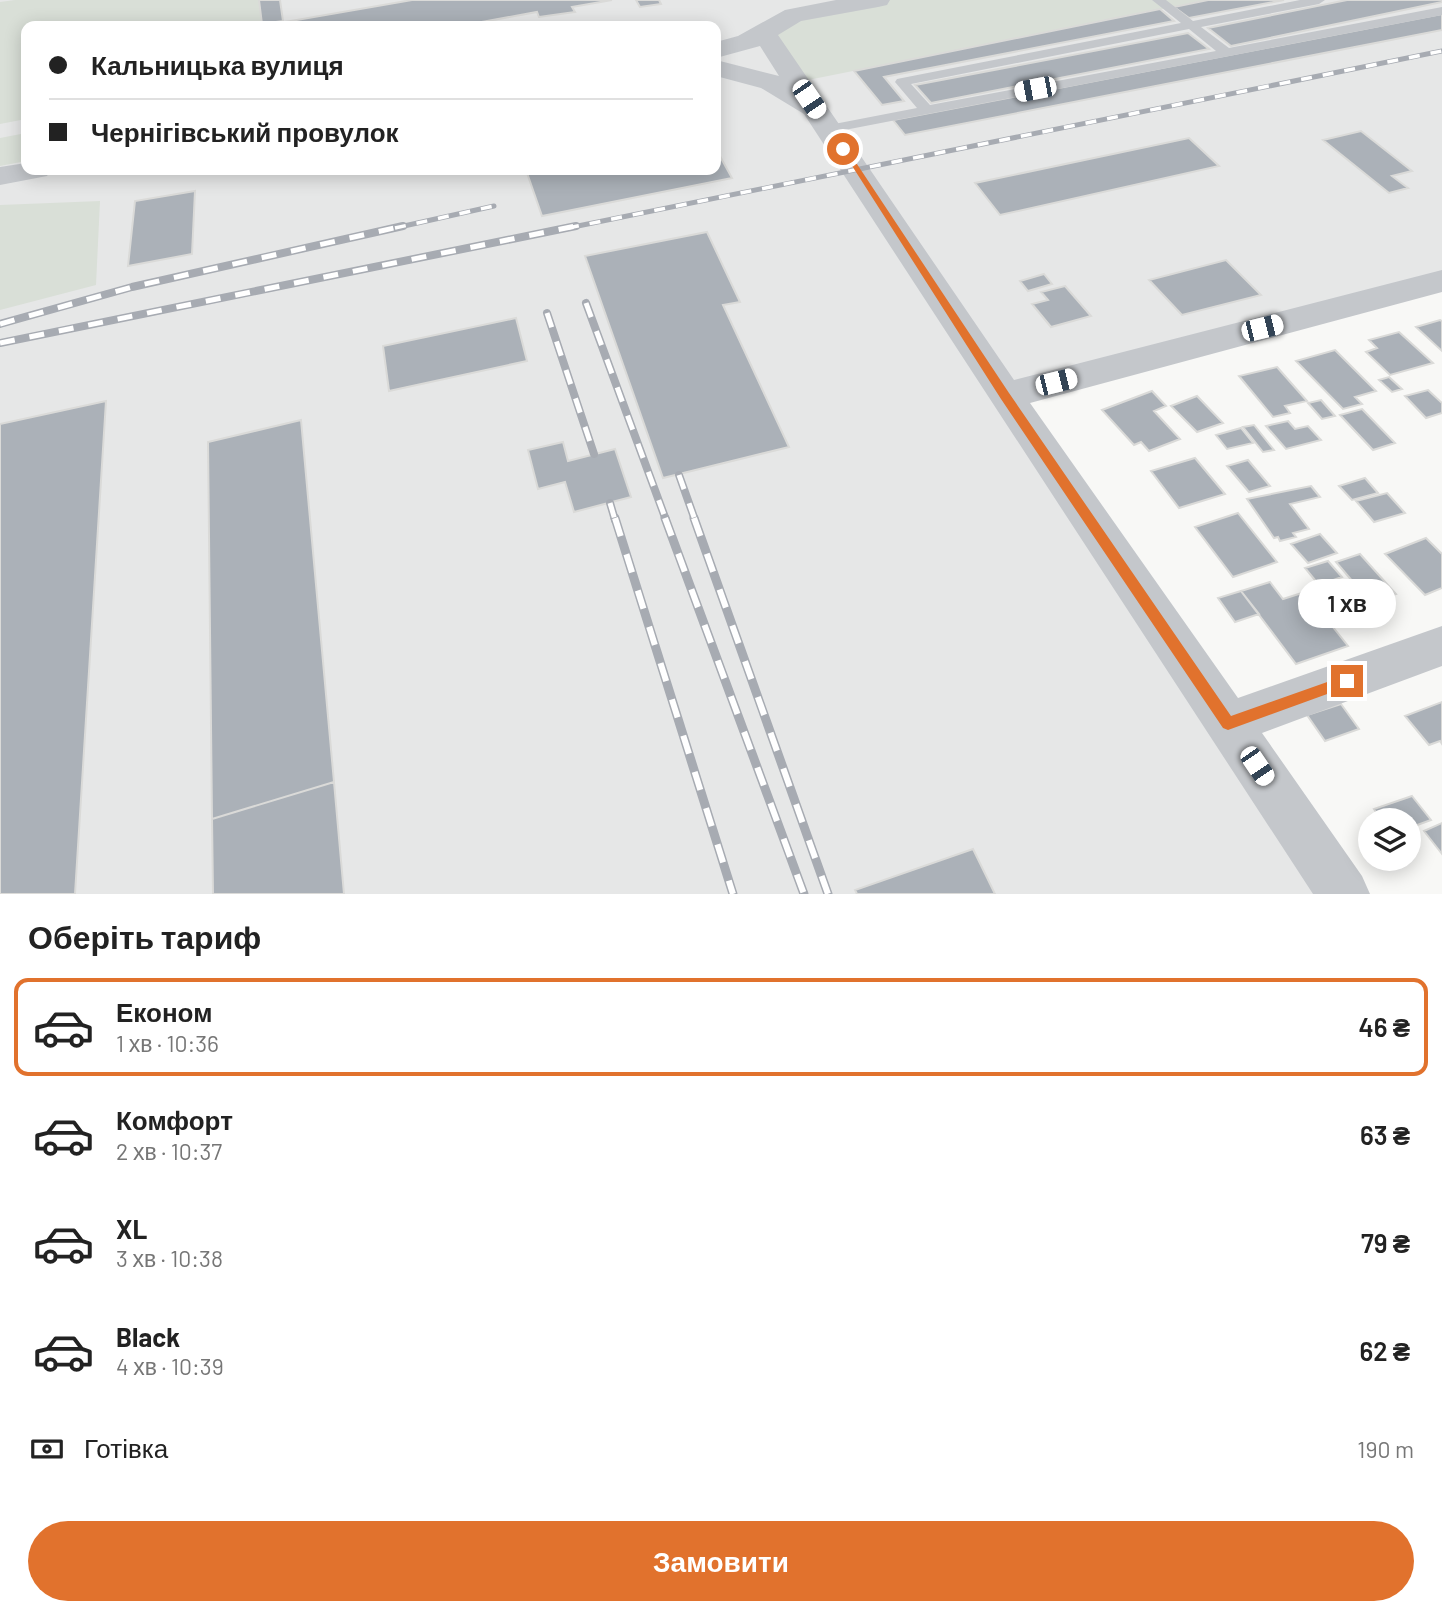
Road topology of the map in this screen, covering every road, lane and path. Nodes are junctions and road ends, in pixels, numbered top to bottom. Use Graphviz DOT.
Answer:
graph roads {
  1 [pos="878,0"];
  2 [pos="1158,0"];
  3 [pos="1319,0"];
  4 [pos="1442,11"];
  5 [pos="1191,25"];
  6 [pos="765,34"];
  7 [pos="721,49"];
  8 [pos="1226,52"];
  9 [pos="721,69"];
  10 [pos="926,110"];
  11 [pos="825,122"];
  12 [pos="21,172"];
  13 [pos="0,176"];
  14 [pos="1442,281"];
  15 [pos="1005,396"];
  16 [pos="1442,646"];
  17 [pos="1228,724"];
  18 [pos="1344,894"];
  1 -- 6 [label="street"];
  2 -- 5 [label="lane"];
  3 -- 5 [label="lane"];
  4 -- 8 [label="lane"];
  5 -- 8 [label="lane"];
  5 -- 10 [label="lane"];
  6 -- 7 [label="street"];
  6 -- 11 [label="street"];
  8 -- 10 [label="lane"];
  9 -- 11 [label="street"];
  10 -- 11 [label="lane"];
  11 -- 15 [label="street"];
  12 -- 13 [label="street"];
  14 -- 15 [label="street"];
  15 -- 17 [label="street"];
  16 -- 17 [label="street"];
  17 -- 18 [label="street"];
}
